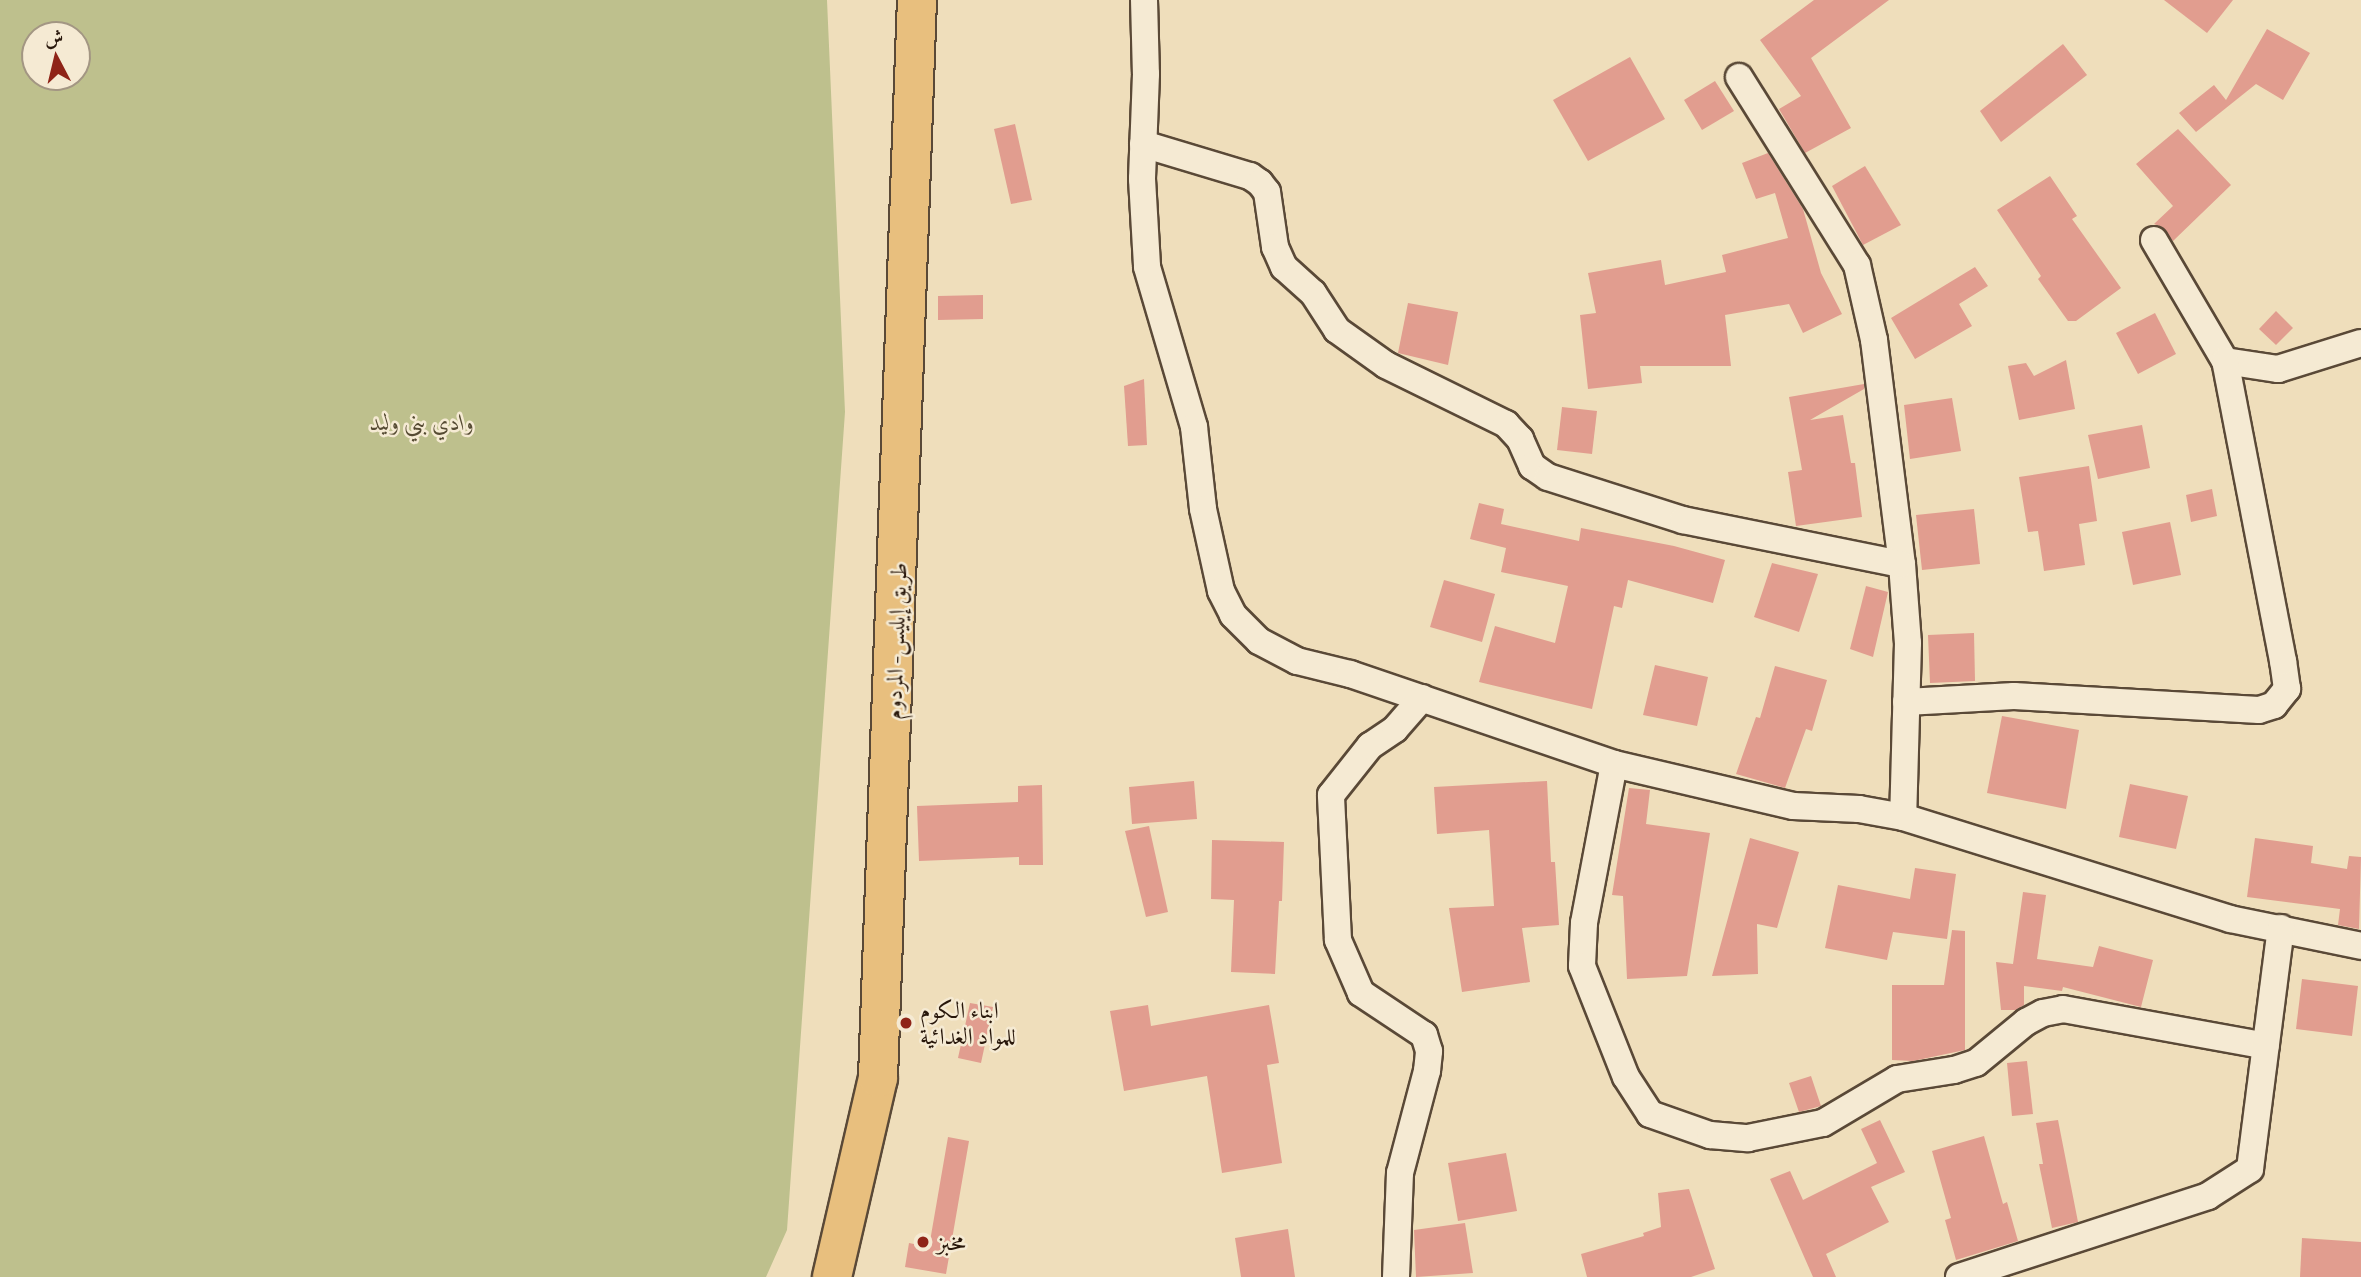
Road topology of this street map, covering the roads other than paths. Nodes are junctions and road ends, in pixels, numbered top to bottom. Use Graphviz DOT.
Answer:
graph roads {
  1 [pos="917,0"];
  2 [pos="1144,0"];
  3 [pos="1739,77"];
  4 [pos="1143,145"];
  5 [pos="2154,240"];
  6 [pos="2361,343"];
  7 [pos="2225,361"];
  8 [pos="1902,564"];
  9 [pos="1422,698"];
  10 [pos="1906,702"];
  11 [pos="1614,764"];
  12 [pos="1903,817"];
  13 [pos="2281,928"];
  14 [pos="2361,946"];
  15 [pos="2266,1046"];
  16 [pos="832,1277"];
  17 [pos="1396,1277"];
  18 [pos="1959,1277"];
  1 -- 16 [label="highway, طريق إيليس- المردوم"];
  2 -- 4 [label="street"];
  3 -- 8 [label="street"];
  4 -- 8 [label="street"];
  4 -- 9 [label="street"];
  5 -- 7 [label="street"];
  6 -- 7 [label="street"];
  7 -- 10 [label="street"];
  8 -- 10 [label="street"];
  9 -- 11 [label="street"];
  9 -- 17 [label="street"];
  10 -- 12 [label="street"];
  11 -- 12 [label="street"];
  11 -- 15 [label="street"];
  12 -- 13 [label="street"];
  13 -- 14 [label="street"];
  13 -- 15 [label="street"];
  15 -- 18 [label="street"];
}
